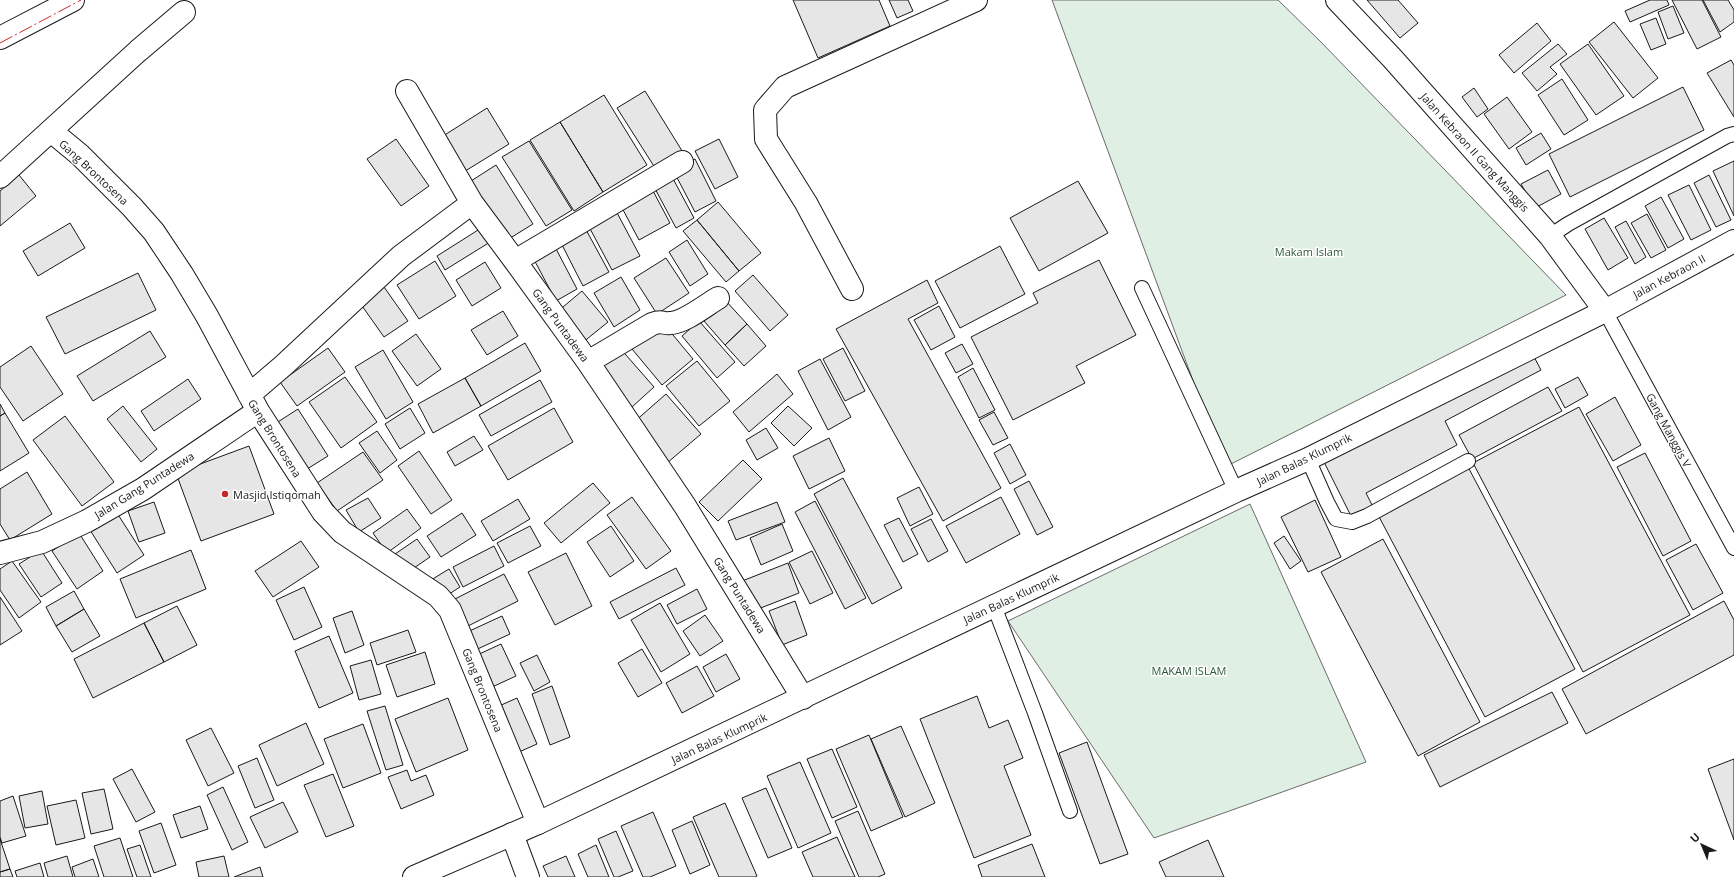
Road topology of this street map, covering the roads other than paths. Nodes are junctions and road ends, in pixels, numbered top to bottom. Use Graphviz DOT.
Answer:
graph roads {
  1 [pos="73,0"];
  2 [pos="976,0"];
  3 [pos="1337,0"];
  4 [pos="184,12"];
  5 [pos="0,38"];
  6 [pos="407,91"];
  7 [pos="51,131"];
  8 [pos="1734,134"];
  9 [pos="682,162"];
  10 [pos="0,177"];
  11 [pos="472,203"];
  12 [pos="1550,236"];
  13 [pos="1734,241"];
  14 [pos="516,261"];
  15 [pos="1142,288"];
  16 [pos="852,289"];
  17 [pos="718,298"];
  18 [pos="1605,311"];
  19 [pos="588,362"];
  20 [pos="253,403"];
  21 [pos="1308,459"];
  22 [pos="1468,461"];
  23 [pos="1236,491"];
  24 [pos="1734,548"];
  25 [pos="0,553"];
  26 [pos="994,606"];
  27 [pos="803,698"];
  28 [pos="1070,812"];
  29 [pos="538,823"];
  30 [pos="512,834"];
  31 [pos="414,877"];
  32 [pos="528,877"];
  1 -- 5 [label="street"];
  2 -- 16 [label="street"];
  3 -- 12 [label="street, Jalan Kebraon II Gang Manggis"];
  4 -- 7 [label="street"];
  6 -- 11 [label="street, Gang Puntadewa"];
  7 -- 10 [label="street"];
  7 -- 20 [label="street, Gang Brontosena"];
  8 -- 12 [label="lane"];
  9 -- 14 [label="street"];
  11 -- 14 [label="street, Gang Puntadewa"];
  11 -- 20 [label="street"];
  12 -- 18 [label="street, Jalan Kebraon II Gang Manggis"];
  13 -- 18 [label="street, Jalan Kebraon II"];
  14 -- 19 [label="street, Gang Puntadewa"];
  15 -- 23 [label="lane"];
  17 -- 19 [label="street"];
  18 -- 21 [label="street, Jalan Balas Klumprik"];
  18 -- 24 [label="lane, Gang Manggis V"];
  19 -- 27 [label="street, Gang Puntadewa"];
  20 -- 25 [label="street, Jalan Gang Puntadewa"];
  20 -- 29 [label="street, Gang Brontosena"];
  21 -- 22 [label="lane"];
  21 -- 23 [label="street, Jalan Balas Klumprik"];
  23 -- 26 [label="street, Jalan Balas Klumprik"];
  26 -- 27 [label="street, Jalan Balas Klumprik"];
  26 -- 28 [label="lane"];
  27 -- 29 [label="street, Jalan Balas Klumprik"];
  29 -- 30 [label="street, Jalan Balas Klumprik"];
  30 -- 31 [label="street, Jalan Balas Klumprik"];
  30 -- 32 [label="street"];
}
